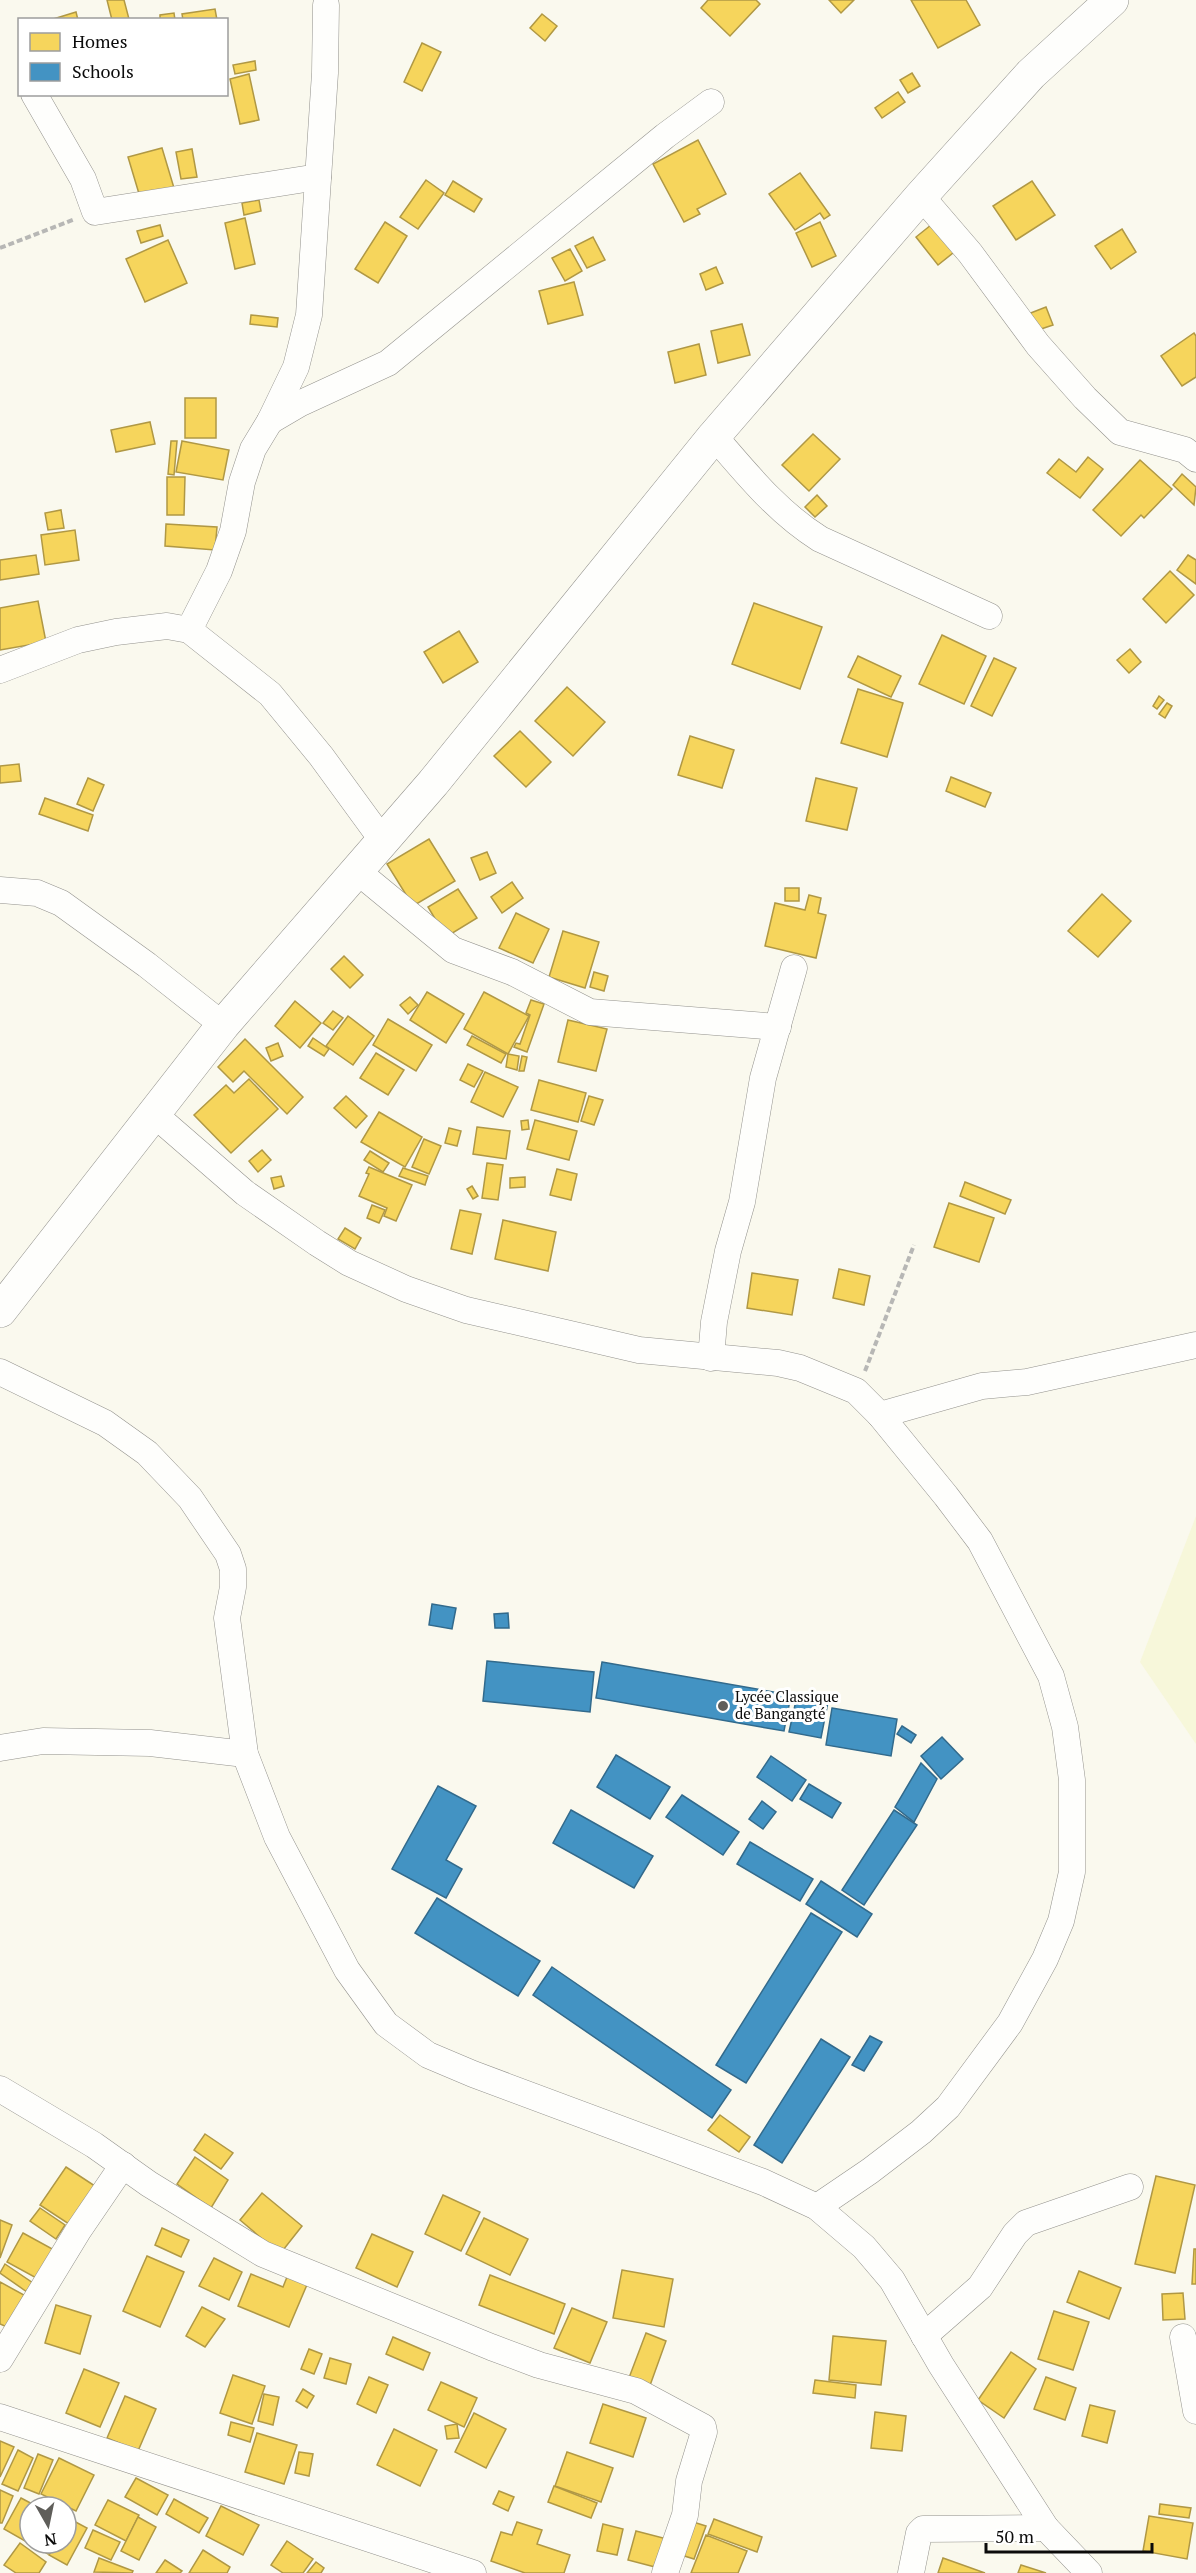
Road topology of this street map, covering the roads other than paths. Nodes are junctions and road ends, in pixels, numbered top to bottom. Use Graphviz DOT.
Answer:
graph roads {
  1 [pos="1112,0"];
  2 [pos="326,5"];
  3 [pos="35,96"];
  4 [pos="711,102"];
  5 [pos="318,177"];
  6 [pos="921,196"];
  7 [pos="270,421"];
  8 [pos="714,436"];
  9 [pos="1196,459"];
  10 [pos="989,616"];
  11 [pos="189,630"];
  12 [pos="0,670"];
  13 [pos="383,841"];
  14 [pos="357,871"];
  15 [pos="0,890"];
  16 [pos="794,968"];
  17 [pos="223,1025"];
  18 [pos="778,1027"];
  19 [pos="155,1115"];
  20 [pos="0,1311"];
  21 [pos="1196,1345"];
  22 [pos="711,1358"];
  23 [pos="0,1372"];
  24 [pos="880,1415"];
  25 [pos="0,1748"];
  26 [pos="245,1754"];
  27 [pos="0,2089"];
  28 [pos="123,2165"];
  29 [pos="1130,2187"];
  30 [pos="817,2207"];
  31 [pos="924,2336"];
  32 [pos="1183,2337"];
  33 [pos="0,2359"];
  34 [pos="1196,2410"];
  35 [pos="0,2417"];
  36 [pos="1046,2528"];
  37 [pos="473,2573"];
  38 [pos="665,2573"];
  39 [pos="911,2573"];
  40 [pos="1089,2573"];
  1 -- 6 [label="street"];
  2 -- 5 [label="street"];
  3 -- 5 [label="street"];
  4 -- 7 [label="street"];
  5 -- 7 [label="street"];
  6 -- 8 [label="street"];
  6 -- 9 [label="street"];
  7 -- 11 [label="street"];
  8 -- 10 [label="street"];
  8 -- 13 [label="street"];
  11 -- 12 [label="street"];
  11 -- 13 [label="street"];
  13 -- 14 [label="street"];
  14 -- 17 [label="street"];
  14 -- 18 [label="street"];
  15 -- 17 [label="street"];
  16 -- 18 [label="street"];
  17 -- 19 [label="street"];
  18 -- 22 [label="street"];
  19 -- 20 [label="street"];
  19 -- 22 [label="street"];
  21 -- 24 [label="street"];
  22 -- 24 [label="street"];
  23 -- 26 [label="street"];
  24 -- 30 [label="street"];
  25 -- 26 [label="street"];
  26 -- 30 [label="street"];
  27 -- 28 [label="street"];
  28 -- 33 [label="street"];
  28 -- 38 [label="street"];
  29 -- 31 [label="street"];
  30 -- 31 [label="street"];
  31 -- 36 [label="street"];
  32 -- 34 [label="street"];
  35 -- 37 [label="street"];
  36 -- 39 [label="street"];
  36 -- 40 [label="street"];
}
